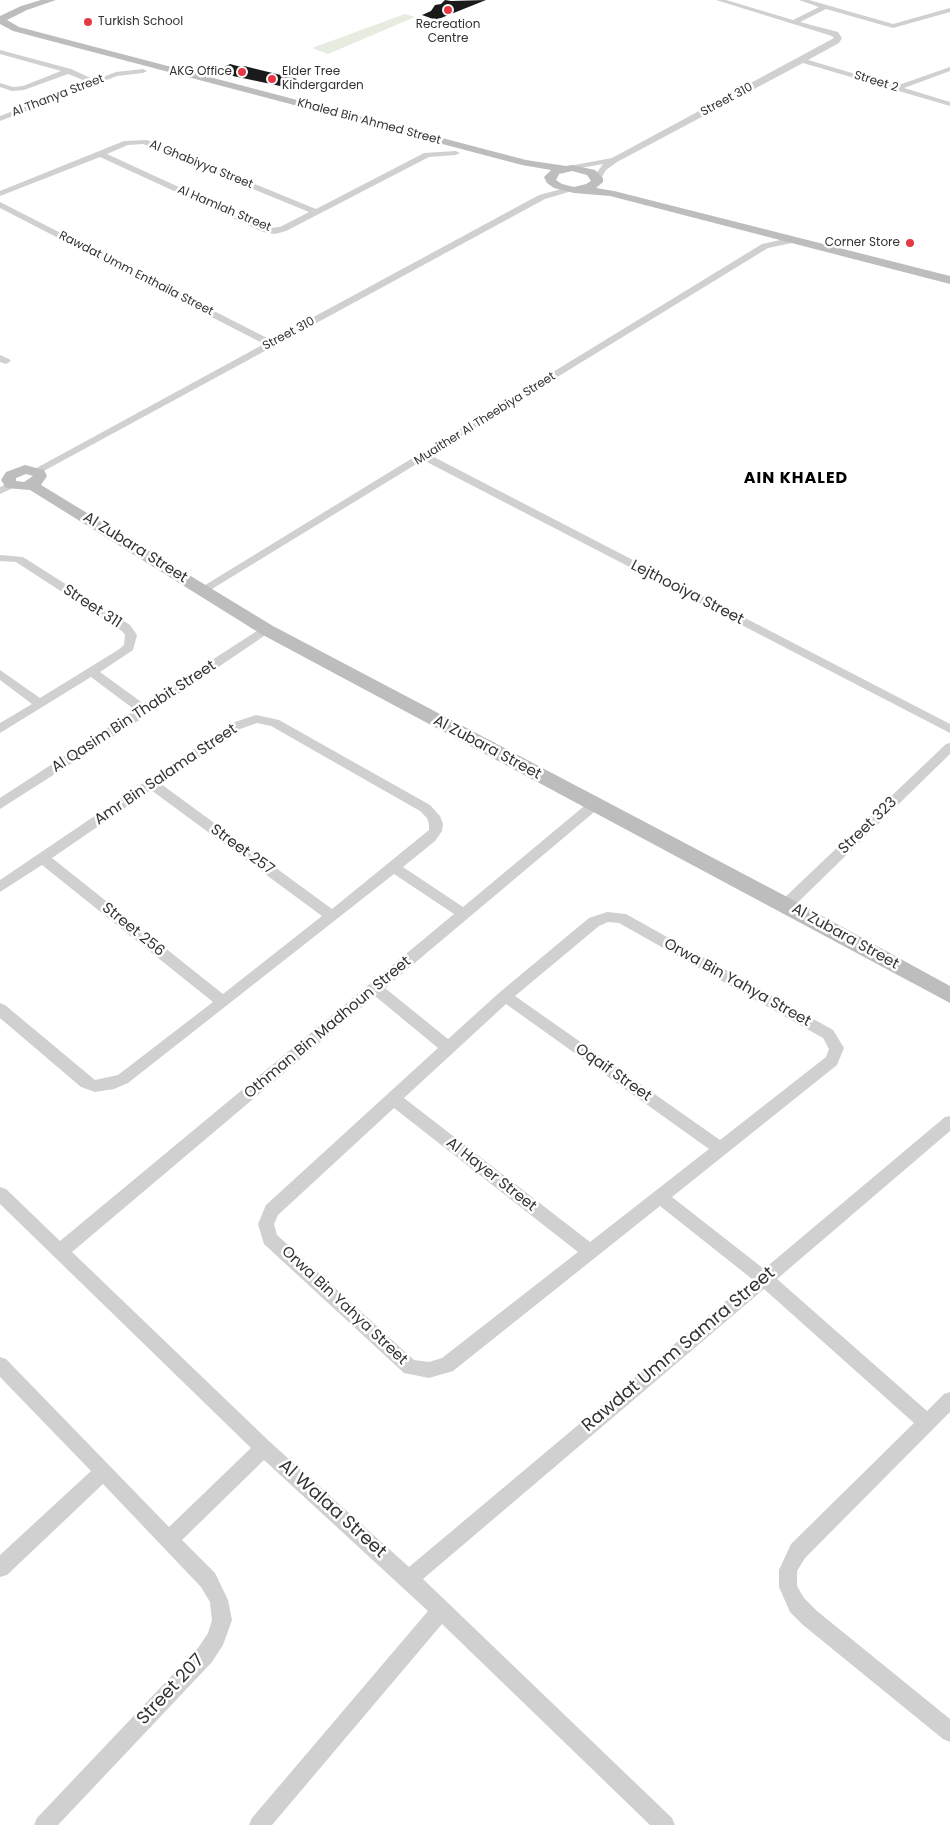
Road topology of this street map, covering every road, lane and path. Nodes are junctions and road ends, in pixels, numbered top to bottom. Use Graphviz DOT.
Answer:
graph roads {
  1 [pos="37,0"];
  2 [pos="51,0"];
  3 [pos="718,0"];
  4 [pos="802,0"];
  5 [pos="824,7"];
  6 [pos="950,10"];
  7 [pos="1,18"];
  8 [pos="794,22"];
  9 [pos="0,32"];
  10 [pos="0,52"];
  11 [pos="802,60"];
  12 [pos="950,69"];
  13 [pos="68,71"];
  14 [pos="143,71"];
  15 [pos="94,82"];
  16 [pos="0,84"];
  17 [pos="897,88"];
  18 [pos="950,104"];
  19 [pos="0,119"];
  20 [pos="456,153"];
  21 [pos="100,154"];
  22 [pos="614,160"];
  23 [pos="568,168"];
  24 [pos="598,179"];
  25 [pos="551,181"];
  26 [pos="574,189"];
  27 [pos="0,194"];
  28 [pos="542,197"];
  29 [pos="0,205"];
  30 [pos="316,212"];
  31 [pos="761,232"];
  32 [pos="794,240"];
  33 [pos="765,246"];
  34 [pos="950,272"];
  35 [pos="950,280"];
  36 [pos="272,344"];
  37 [pos="424,456"];
  38 [pos="0,464"];
  39 [pos="34,478"];
  40 [pos="8,483"];
  41 [pos="0,558"];
  42 [pos="203,590"];
  43 [pos="267,630"];
  44 [pos="92,672"];
  45 [pos="0,674"];
  46 [pos="40,704"];
  47 [pos="145,711"];
  48 [pos="0,729"];
  49 [pos="950,729"];
  50 [pos="950,746"];
  51 [pos="152,784"];
  52 [pos="0,804"];
  53 [pos="594,805"];
  54 [pos="43,858"];
  55 [pos="394,867"];
  56 [pos="0,886"];
  57 [pos="786,905"];
  58 [pos="464,914"];
  59 [pos="332,916"];
  60 [pos="375,988"];
  61 [pos="950,995"];
  62 [pos="506,996"];
  63 [pos="223,1002"];
  64 [pos="0,1009"];
  65 [pos="448,1048"];
  66 [pos="392,1098"];
  67 [pos="950,1122"];
  68 [pos="721,1149"];
  69 [pos="0,1194"];
  70 [pos="661,1198"];
  71 [pos="61,1251"];
  72 [pos="590,1252"];
  73 [pos="764,1278"];
  74 [pos="0,1365"];
  75 [pos="950,1400"];
  76 [pos="927,1423"];
  77 [pos="264,1448"];
  78 [pos="103,1472"];
  79 [pos="170,1539"];
  80 [pos="0,1568"];
  81 [pos="409,1578"];
  82 [pos="441,1610"];
  83 [pos="948,1727"];
  84 [pos="44,1825"];
  85 [pos="259,1825"];
  86 [pos="664,1825"];
  1 -- 7 [label="main road"];
  2 -- 7 [label="main road"];
  3 -- 8 [label="street"];
  4 -- 5 [label="street"];
  5 -- 6 [label="street"];
  5 -- 8 [label="street"];
  7 -- 23 [label="main road, Khaled Bin Ahmed Street"];
  8 -- 11 [label="street, Street 310"];
  9 -- 14 [label="main road, Khaled Bin Ahmed Street"];
  10 -- 13 [label="street"];
  11 -- 17 [label="street, Street 2"];
  11 -- 22 [label="street, Street 310"];
  12 -- 17 [label="street"];
  13 -- 15 [label="street"];
  13 -- 16 [label="street"];
  14 -- 15 [label="street, Al Thanya Street"];
  14 -- 20 [label="main road, Khaled Bin Ahmed Street"];
  15 -- 19 [label="street, Al Thanya Street"];
  17 -- 18 [label="street, Street 2"];
  20 -- 25 [label="main road, Khaled Bin Ahmed Street"];
  20 -- 30 [label="street, Al Hamlah Street"];
  21 -- 27 [label="street, Al Ghabiyya Street"];
  21 -- 30 [label="street, Al Ghabiyya Street"];
  21 -- 30 [label="street, Al Hamlah Street"];
  22 -- 23 [label="street, Street 310"];
  22 -- 24 [label="street, Street 310"];
  23 -- 24 [label="main road, Khaled Bin Ahmed Street"];
  23 -- 25 [label="main road"];
  24 -- 26 [label="main road"];
  24 -- 34 [label="main road"];
  25 -- 26 [label="main road"];
  25 -- 28 [label="street"];
  26 -- 28 [label="street, Street 310"];
  26 -- 31 [label="main road"];
  28 -- 36 [label="street, Street 310"];
  29 -- 36 [label="street, Rawdat Umm Enthaila Street"];
  31 -- 32 [label="main road"];
  31 -- 33 [label="street"];
  32 -- 33 [label="street, Muaither Al Theebiya Street"];
  32 -- 35 [label="main road"];
  33 -- 37 [label="street, Muaither Al Theebiya Street"];
  36 -- 39 [label="street, Street 310"];
  37 -- 42 [label="street, Muaither Al Theebiya Street"];
  37 -- 49 [label="street, Lejthooiya Street"];
  38 -- 40 [label="main road"];
  39 -- 40 [label="main road"];
  39 -- 42 [label="main road, Al Zubara Street"];
  41 -- 44 [label="street, Street 311"];
  42 -- 43 [label="main road, Al Zubara Street"];
  43 -- 47 [label="street, Al Qasim Bin Thabit Street"];
  43 -- 53 [label="main road, Al Zubara Street"];
  44 -- 46 [label="street, Street 311"];
  44 -- 47 [label="street"];
  45 -- 46 [label="street"];
  46 -- 48 [label="street, Street 311"];
  47 -- 52 [label="street, Al Qasim Bin Thabit Street"];
  50 -- 57 [label="street, Street 323"];
  51 -- 54 [label="street, Amr Bin Salama Street"];
  51 -- 55 [label="street, Amr Bin Salama Street"];
  51 -- 59 [label="street, Street 257"];
  53 -- 57 [label="main road, Al Zubara Street"];
  53 -- 58 [label="street, Othman Bin Madhoun Street"];
  54 -- 56 [label="street, Amr Bin Salama Street"];
  54 -- 63 [label="street, Street 256"];
  55 -- 58 [label="street"];
  55 -- 59 [label="street, Amr Bin Salama Street"];
  57 -- 61 [label="main road, Al Zubara Street"];
  58 -- 60 [label="street, Othman Bin Madhoun Street"];
  59 -- 63 [label="street, Amr Bin Salama Street"];
  60 -- 65 [label="street"];
  60 -- 71 [label="street, Othman Bin Madhoun Street"];
  62 -- 65 [label="street, Orwa Bin Yahya Street"];
  62 -- 68 [label="street, Oqaif Street"];
  62 -- 68 [label="street, Orwa Bin Yahya Street"];
  63 -- 64 [label="street, Amr Bin Salama Street"];
  65 -- 66 [label="street, Orwa Bin Yahya Street"];
  66 -- 72 [label="street, Al Hayer Street"];
  66 -- 72 [label="street, Orwa Bin Yahya Street"];
  67 -- 73 [label="street, Rawdat Umm Samra Street"];
  68 -- 70 [label="street, Orwa Bin Yahya Street"];
  69 -- 71 [label="street, Al Walaa Street"];
  70 -- 72 [label="street, Orwa Bin Yahya Street"];
  70 -- 73 [label="street"];
  71 -- 77 [label="street, Al Walaa Street"];
  73 -- 76 [label="street"];
  73 -- 81 [label="street, Rawdat Umm Samra Street"];
  74 -- 78 [label="street, Street 207"];
  75 -- 76 [label="street"];
  76 -- 83 [label="street"];
  77 -- 79 [label="street"];
  77 -- 81 [label="street, Al Walaa Street"];
  78 -- 79 [label="street, Street 207"];
  78 -- 80 [label="street"];
  79 -- 84 [label="street, Street 207"];
  81 -- 82 [label="street, Al Walaa Street"];
  82 -- 85 [label="street"];
  82 -- 86 [label="street, Al Walaa Street"];
}
